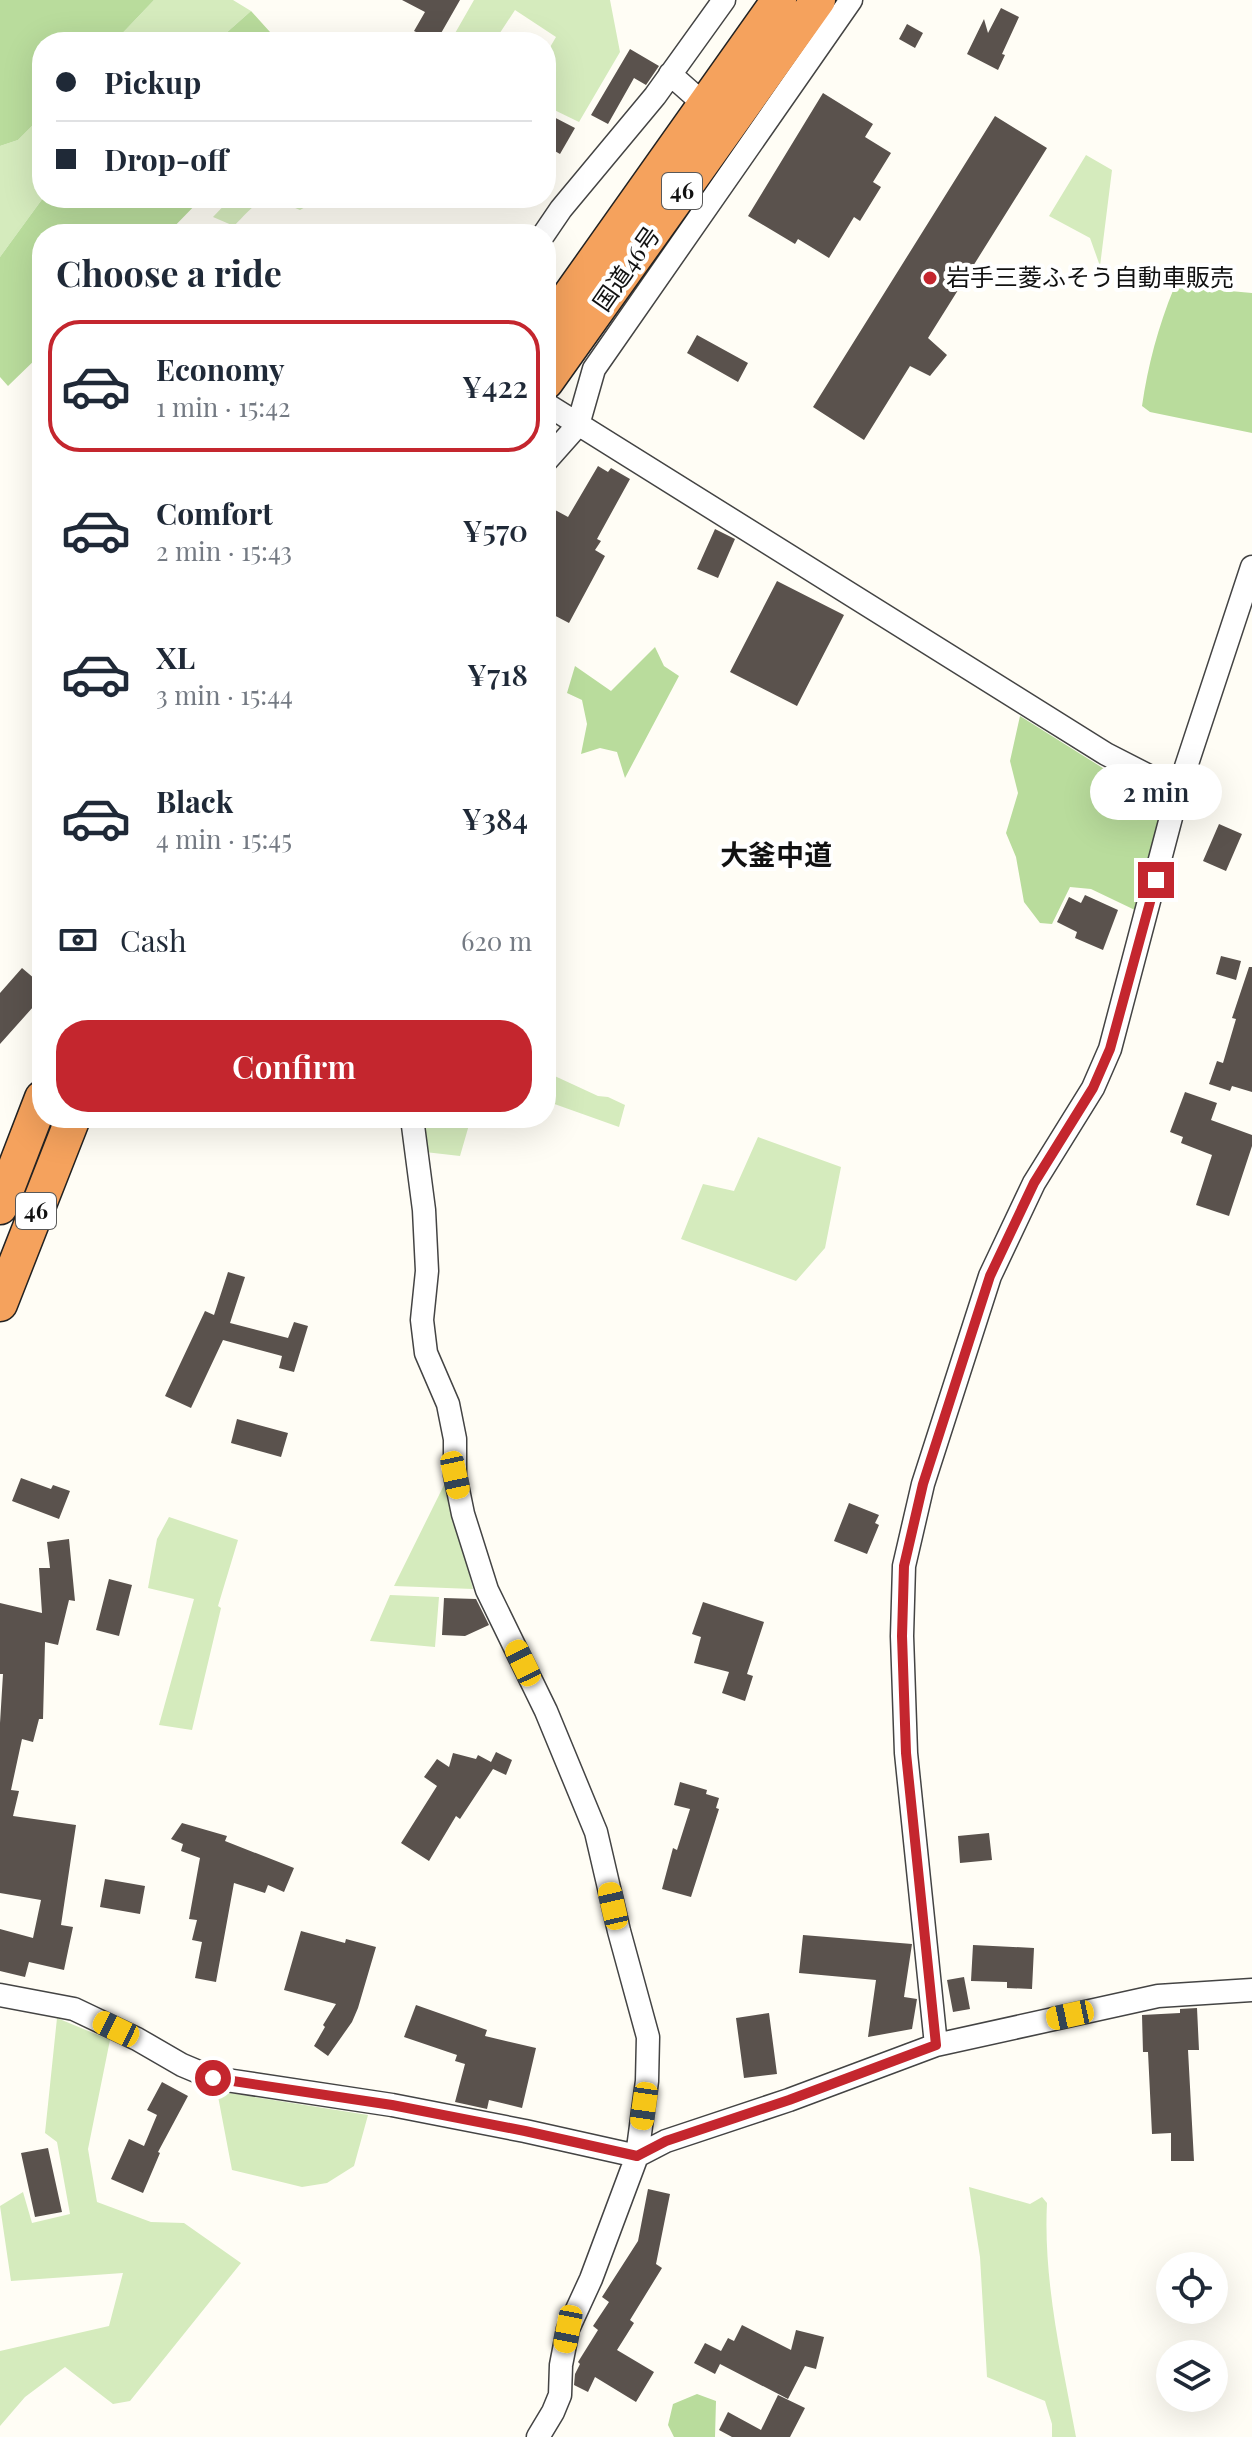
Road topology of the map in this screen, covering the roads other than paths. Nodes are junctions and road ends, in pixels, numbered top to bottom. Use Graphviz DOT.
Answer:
graph roads {
  1 [pos="724,0"];
  2 [pos="779,0"];
  3 [pos="818,0"];
  4 [pos="851,0"];
  5 [pos="670,74"];
  6 [pos="705,105"];
  7 [pos="551,224"];
  8 [pos="556,315"];
  9 [pos="556,368"];
  10 [pos="556,411"];
  11 [pos="578,425"];
  12 [pos="556,450"];
  13 [pos="1252,567"];
  14 [pos="1178,791"];
  15 [pos="32,1124"];
  16 [pos="69,1128"];
  17 [pos="413,1128"];
  18 [pos="0,1207"];
  19 [pos="0,1304"];
  20 [pos="1252,1990"];
  21 [pos="0,1995"];
  22 [pos="936,2045"];
  23 [pos="637,2156"];
  24 [pos="538,2437"];
  1 -- 5 [label="street"];
  2 -- 6 [label="highway, 国道46号 / 46"];
  3 -- 9 [label="highway, 国道46号 / 46"];
  4 -- 11 [label="street"];
  5 -- 6 [label="street"];
  5 -- 7 [label="street"];
  6 -- 8 [label="highway, 国道46号 / 46"];
  10 -- 11 [label="street"];
  11 -- 12 [label="street"];
  11 -- 14 [label="street"];
  13 -- 14 [label="street"];
  14 -- 22 [label="street"];
  15 -- 18 [label="highway, 46"];
  16 -- 19 [label="highway, 46"];
  17 -- 23 [label="street"];
  20 -- 22 [label="street"];
  21 -- 23 [label="street"];
  22 -- 23 [label="street"];
  23 -- 24 [label="street"];
}
